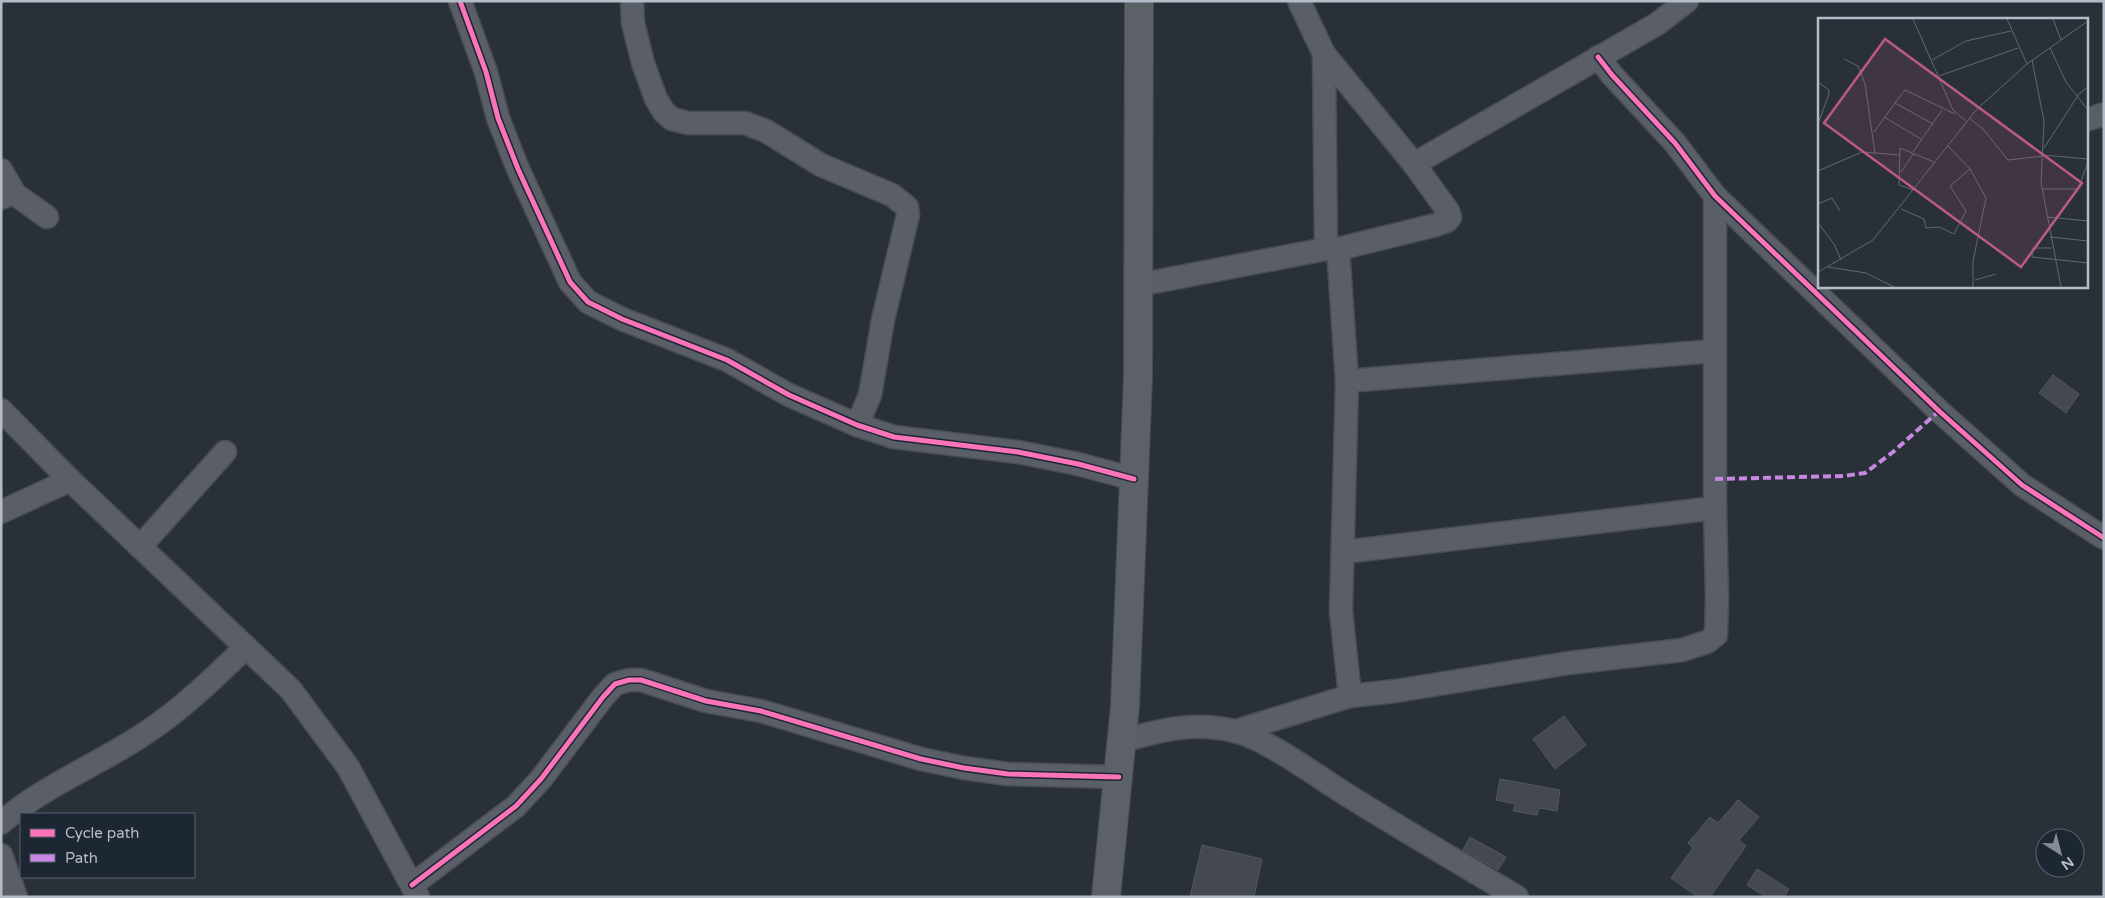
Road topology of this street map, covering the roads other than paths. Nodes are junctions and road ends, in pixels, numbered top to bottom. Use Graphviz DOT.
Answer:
graph roads {
  1 [pos="460,1"];
  2 [pos="632,1"];
  3 [pos="1139,1"];
  4 [pos="1299,1"];
  5 [pos="1687,1"];
  6 [pos="1324,54"];
  7 [pos="1598,57"];
  8 [pos="2104,114"];
  9 [pos="2088,119"];
  10 [pos="1414,164"];
  11 [pos="1,170"];
  12 [pos="6,195"];
  13 [pos="1715,196"];
  14 [pos="47,217"];
  15 [pos="1332,249"];
  16 [pos="1138,285"];
  17 [pos="1714,351"];
  18 [pos="1347,381"];
  19 [pos="1,410"];
  20 [pos="857,425"];
  21 [pos="225,452"];
  22 [pos="70,480"];
  23 [pos="1134,480"];
  24 [pos="1715,508"];
  25 [pos="1,512"];
  26 [pos="2104,538"];
  27 [pos="140,547"];
  28 [pos="1343,552"];
  29 [pos="246,647"];
  30 [pos="1350,696"];
  31 [pos="1236,731"];
  32 [pos="1122,741"];
  33 [pos="1119,777"];
  34 [pos="1,823"];
  35 [pos="1,855"];
  36 [pos="413,893"];
  37 [pos="16,897"];
  38 [pos="1106,897"];
  39 [pos="1517,897"];
  1 -- 20 [label="street"];
  2 -- 20 [label="street"];
  3 -- 16 [label="main road"];
  4 -- 6 [label="street"];
  5 -- 7 [label="street"];
  6 -- 10 [label="street"];
  6 -- 15 [label="street"];
  7 -- 10 [label="street"];
  7 -- 13 [label="street"];
  8 -- 9 [label="street"];
  10 -- 15 [label="street"];
  11 -- 12 [label="street"];
  12 -- 14 [label="street"];
  13 -- 17 [label="street"];
  13 -- 26 [label="street"];
  15 -- 16 [label="street"];
  15 -- 18 [label="street"];
  16 -- 23 [label="main road"];
  17 -- 18 [label="street"];
  17 -- 24 [label="street"];
  18 -- 28 [label="street"];
  19 -- 22 [label="street"];
  20 -- 23 [label="street"];
  21 -- 27 [label="street"];
  22 -- 25 [label="street"];
  22 -- 27 [label="street"];
  23 -- 32 [label="main road"];
  24 -- 28 [label="street"];
  24 -- 30 [label="street"];
  27 -- 29 [label="street"];
  28 -- 30 [label="street"];
  29 -- 34 [label="street"];
  29 -- 36 [label="street"];
  30 -- 31 [label="street"];
  31 -- 32 [label="street"];
  31 -- 39 [label="street"];
  32 -- 33 [label="main road"];
  33 -- 36 [label="street"];
  33 -- 38 [label="main road"];
  35 -- 37 [label="street"];
}
